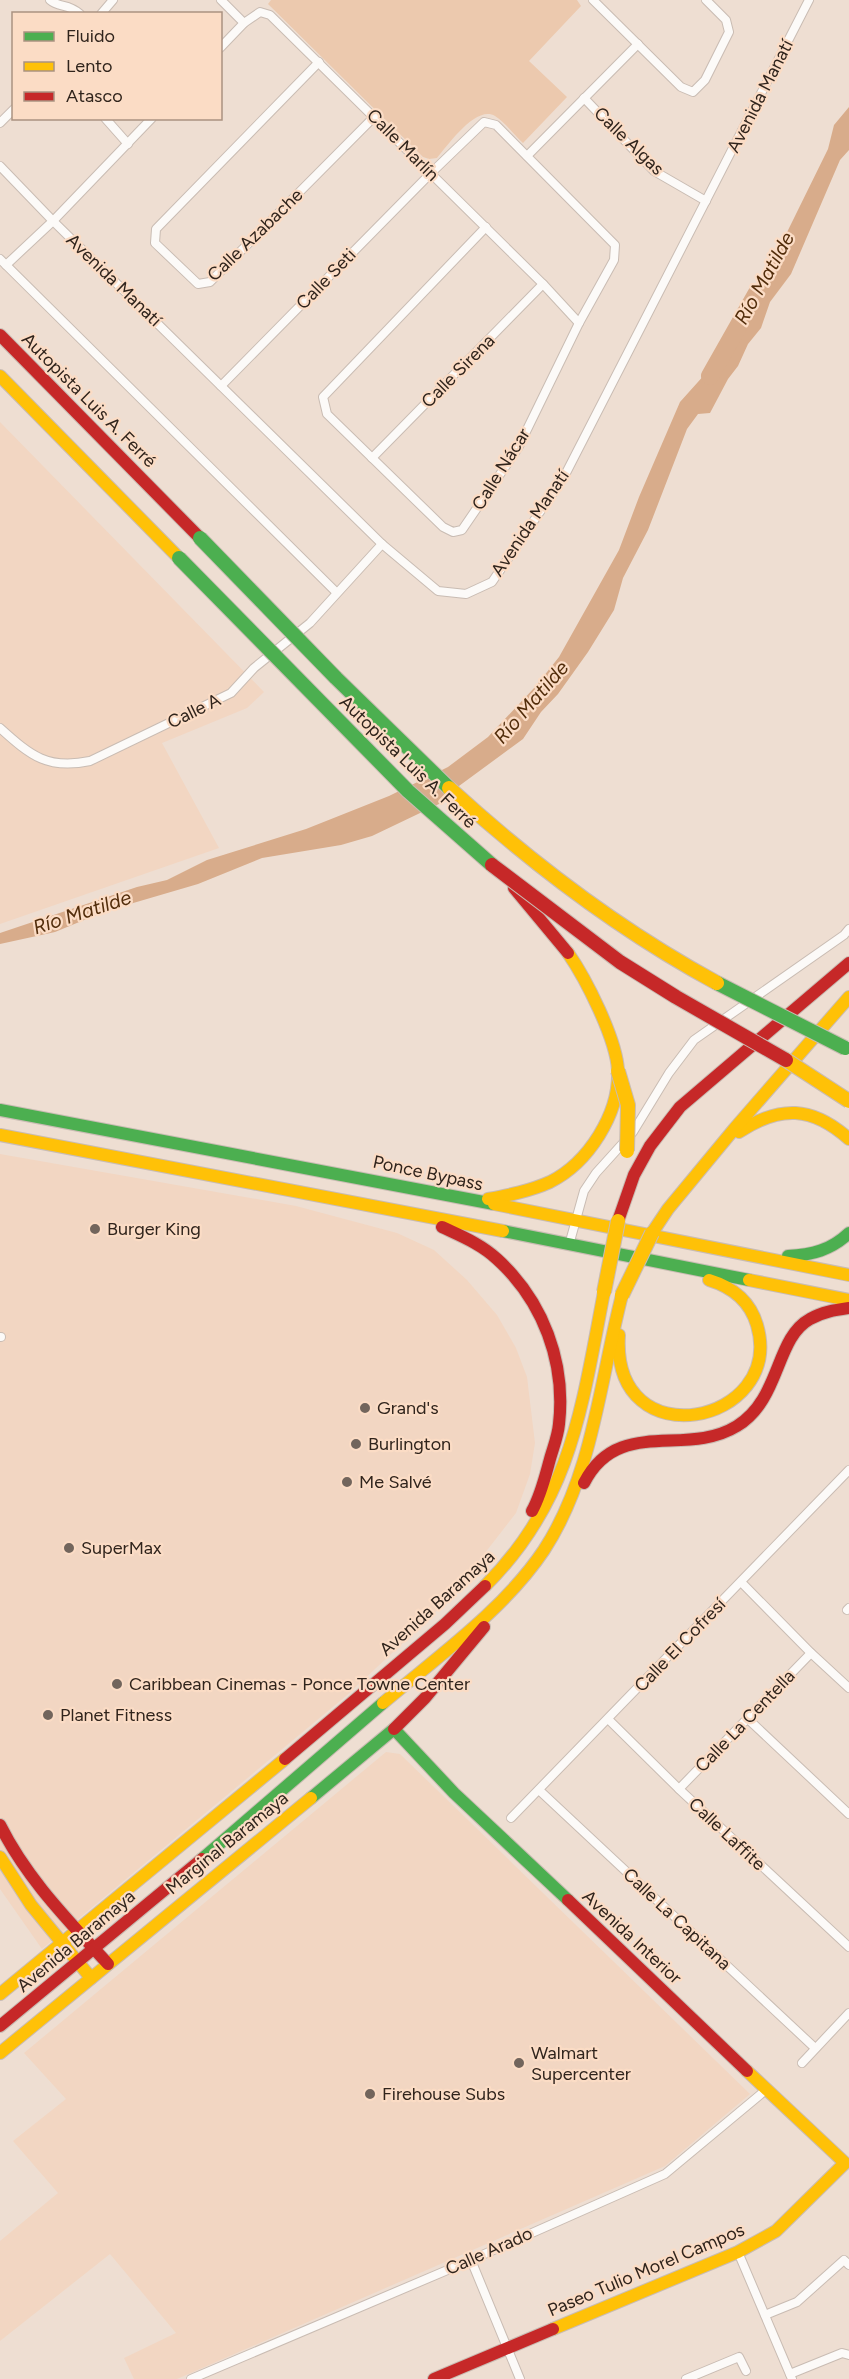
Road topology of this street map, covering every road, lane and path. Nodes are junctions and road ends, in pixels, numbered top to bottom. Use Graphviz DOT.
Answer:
graph roads {
  1 [pos="50,0"];
  2 [pos="112,0"];
  3 [pos="221,0"];
  4 [pos="593,0"];
  5 [pos="706,0"];
  6 [pos="809,0"];
  7 [pos="78,12"];
  8 [pos="103,12"];
  9 [pos="244,23"];
  10 [pos="638,44"];
  11 [pos="222,46"];
  12 [pos="319,62"];
  13 [pos="584,99"];
  14 [pos="12,111"];
  15 [pos="374,117"];
  16 [pos="107,120"];
  17 [pos="150,120"];
  18 [pos="0,123"];
  19 [pos="128,144"];
  20 [pos="527,156"];
  21 [pos="0,166"];
  22 [pos="431,173"];
  23 [pos="706,201"];
  24 [pos="54,222"];
  25 [pos="486,227"];
  26 [pos="3,262"];
  27 [pos="543,284"];
  28 [pos="579,323"];
  29 [pos="0,335"];
  30 [pos="0,376"];
  31 [pos="221,386"];
  32 [pos="372,458"];
  33 [pos="382,544"];
  34 [pos="336,592"];
  35 [pos="0,728"];
  36 [pos="495,868"];
  37 [pos="849,929"];
  38 [pos="849,963"];
  39 [pos="849,997"];
  40 [pos="848,1049"];
  41 [pos="618,1071"];
  42 [pos="849,1101"];
  43 [pos="0,1110"];
  44 [pos="0,1135"];
  45 [pos="849,1139"];
  46 [pos="719,1147"];
  47 [pos="474,1201"];
  48 [pos="417,1214"];
  49 [pos="576,1219"];
  50 [pos="618,1221"];
  51 [pos="849,1233"];
  52 [pos="569,1245"];
  53 [pos="756,1256"];
  54 [pos="673,1265"];
  55 [pos="849,1275"];
  56 [pos="621,1300"];
  57 [pos="849,1300"];
  58 [pos="849,1308"];
  59 [pos="849,1470"];
  60 [pos="555,1530"];
  61 [pos="524,1544"];
  62 [pos="741,1582"];
  63 [pos="509,1593"];
  64 [pos="811,1653"];
  65 [pos="849,1688"];
  66 [pos="608,1719"];
  67 [pos="748,1719"];
  68 [pos="394,1730"];
  69 [pos="679,1789"];
  70 [pos="539,1790"];
  71 [pos="849,1814"];
  72 [pos="511,1818"];
  73 [pos="0,1825"];
  74 [pos="0,1857"];
  75 [pos="77,1932"];
  76 [pos="62,1944"];
  77 [pos="849,1947"];
  78 [pos="94,1949"];
  79 [pos="78,1963"];
  80 [pos="108,1964"];
  81 [pos="91,1978"];
  82 [pos="0,1994"];
  83 [pos="849,2013"];
  84 [pos="0,2026"];
  85 [pos="815,2048"];
  86 [pos="0,2053"];
  87 [pos="802,2062"];
  88 [pos="767,2089"];
  89 [pos="848,2163"];
  90 [pos="738,2252"];
  91 [pos="471,2260"];
  92 [pos="849,2265"];
  93 [pos="765,2315"];
  94 [pos="507,2348"];
  95 [pos="849,2355"];
  96 [pos="746,2371"];
  97 [pos="791,2377"];
  98 [pos="191,2379"];
  99 [pos="434,2379"];
  100 [pos="520,2379"];
  101 [pos="686,2379"];
  1 -- 7 [label="street"];
  2 -- 8 [label="street"];
  3 -- 9 [label="street"];
  4 -- 10 [label="street"];
  5 -- 10 [label="street"];
  6 -- 23 [label="street, Avenida Manatí"];
  9 -- 11 [label="street, Calle Marlín"];
  9 -- 12 [label="street, Calle Marlín"];
  10 -- 13 [label="street"];
  12 -- 15 [label="street, Calle Marlín"];
  12 -- 15 [label="street, Calle Azabache"];
  13 -- 20 [label="street"];
  13 -- 23 [label="street, Calle Algas"];
  14 -- 18 [label="street"];
  15 -- 22 [label="street, Calle Marlín"];
  16 -- 19 [label="street"];
  17 -- 19 [label="street"];
  19 -- 24 [label="street"];
  20 -- 22 [label="street, Calle Nácar"];
  20 -- 28 [label="street, Calle Nácar"];
  21 -- 24 [label="street, Avenida Manatí"];
  22 -- 25 [label="street, Calle Marlín"];
  22 -- 31 [label="street, Calle Seti"];
  23 -- 33 [label="street, Avenida Manatí"];
  24 -- 26 [label="street"];
  24 -- 31 [label="street, Avenida Manatí"];
  25 -- 27 [label="street, Calle Marlín"];
  25 -- 32 [label="street, Calle Nácar"];
  26 -- 34 [label="street"];
  27 -- 28 [label="street, Calle Marlín"];
  27 -- 32 [label="street, Calle Sirena"];
  28 -- 32 [label="street, Calle Nácar"];
  29 -- 40 [label="main road, Autopista Luis A. Ferré, bridge"];
  30 -- 36 [label="main road, Autopista Luis A. Ferré, bridge"];
  31 -- 33 [label="street, Avenida Manatí"];
  33 -- 34 [label="street, Calle A"];
  34 -- 35 [label="street, Calle A"];
  36 -- 41 [label="main road, bridge"];
  36 -- 42 [label="main road, Autopista Luis A. Ferré, bridge"];
  37 -- 49 [label="street"];
  38 -- 50 [label="main road"];
  39 -- 46 [label="main road"];
  41 -- 47 [label="main road"];
  41 -- 50 [label="main road, bridge"];
  43 -- 47 [label="main road, Ponce Bypass"];
  44 -- 48 [label="main road"];
  45 -- 46 [label="main road"];
  46 -- 56 [label="main road, Avenida Baramaya, bridge"];
  47 -- 49 [label="main road, Ponce Bypass"];
  48 -- 52 [label="main road"];
  48 -- 61 [label="main road"];
  49 -- 52 [label="street"];
  49 -- 53 [label="main road, Ponce Bypass"];
  50 -- 61 [label="main road, Avenida Baramaya, bridge"];
  51 -- 53 [label="main road"];
  52 -- 54 [label="main road"];
  53 -- 55 [label="main road, Ponce Bypass"];
  54 -- 56 [label="main road"];
  54 -- 57 [label="main road"];
  56 -- 60 [label="main road, Avenida Baramaya"];
  58 -- 60 [label="main road"];
  59 -- 62 [label="street, Calle El Cofresí"];
  60 -- 63 [label="main road, Avenida Baramaya"];
  61 -- 75 [label="main road, Avenida Baramaya"];
  62 -- 64 [label="street"];
  62 -- 66 [label="street, Calle El Cofresí"];
  63 -- 68 [label="main road, Marginal Baramaya"];
  63 -- 78 [label="main road, Avenida Baramaya"];
  64 -- 65 [label="street"];
  64 -- 67 [label="street, Calle La Centella"];
  66 -- 69 [label="street, Calle Laffite"];
  66 -- 70 [label="street, Calle El Cofresí"];
  67 -- 69 [label="street, Calle La Centella"];
  67 -- 71 [label="street"];
  68 -- 80 [label="main road, Marginal Baramaya"];
  68 -- 88 [label="main road, Avenida Interior"];
  69 -- 77 [label="street, Calle Laffite"];
  70 -- 72 [label="street, Calle El Cofresí"];
  70 -- 85 [label="street, Calle La Capitana"];
  73 -- 75 [label="main road"];
  74 -- 76 [label="main road"];
  75 -- 76 [label="main road, Avenida Baramaya"];
  75 -- 78 [label="main road"];
  76 -- 79 [label="main road"];
  76 -- 82 [label="main road, Avenida Baramaya"];
  78 -- 79 [label="main road, Avenida Baramaya"];
  78 -- 80 [label="main road"];
  79 -- 81 [label="main road"];
  79 -- 84 [label="main road, Avenida Baramaya"];
  80 -- 81 [label="main road, Marginal Baramaya"];
  81 -- 86 [label="main road, Marginal Baramaya"];
  83 -- 85 [label="street"];
  85 -- 87 [label="street"];
  88 -- 89 [label="main road, Avenida Interior"];
  88 -- 91 [label="street, Calle Arado"];
  89 -- 90 [label="main road, Paseo Tulio Morel Campos"];
  90 -- 93 [label="street"];
  90 -- 94 [label="main road, Paseo Tulio Morel Campos"];
  91 -- 94 [label="street"];
  91 -- 98 [label="street, Calle Arado"];
  92 -- 93 [label="street"];
  93 -- 97 [label="street"];
  94 -- 99 [label="main road, Paseo Tulio Morel Campos"];
  94 -- 100 [label="street"];
  95 -- 97 [label="street"];
  96 -- 101 [label="street"];
}
